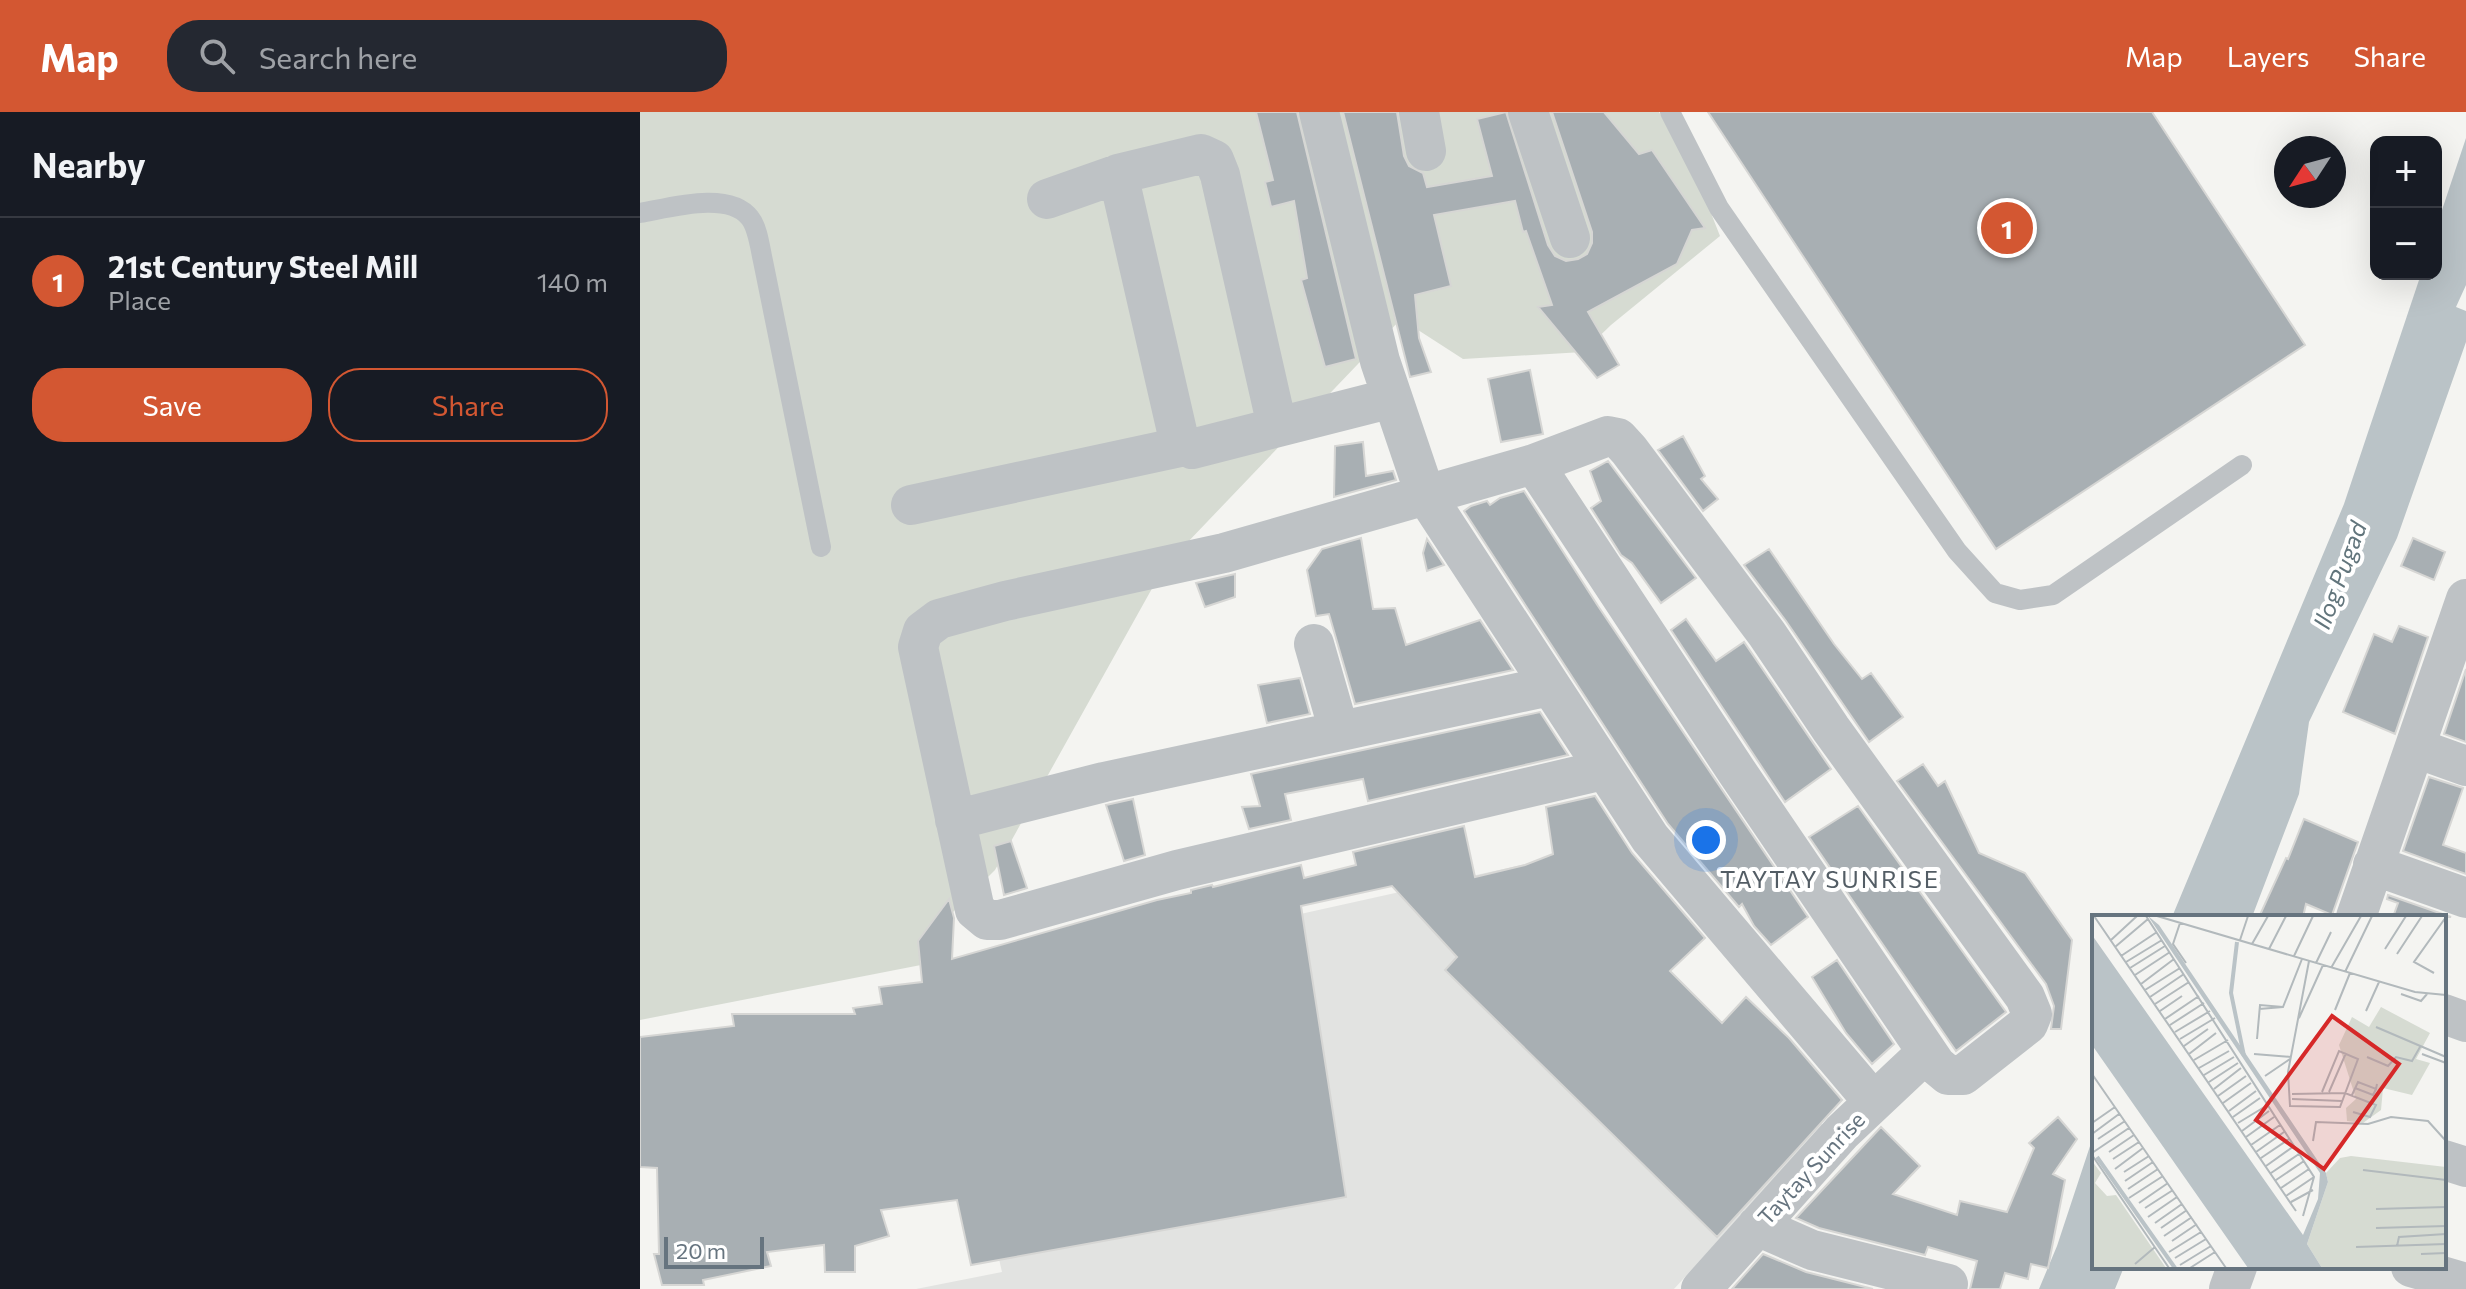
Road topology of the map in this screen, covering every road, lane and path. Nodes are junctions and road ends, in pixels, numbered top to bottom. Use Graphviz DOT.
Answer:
graph roads {
  1 [pos="1319,112"];
  2 [pos="1419,112"];
  3 [pos="1528,112"];
  4 [pos="1670,112"];
  5 [pos="1426,151"];
  6 [pos="1118,174"];
  7 [pos="1047,199"];
  8 [pos="640,213"];
  9 [pos="1570,238"];
  10 [pos="1392,398"];
  11 [pos="1277,426"];
  12 [pos="1185,446"];
  13 [pos="1534,464"];
  14 [pos="2242,465"];
  15 [pos="1425,494"];
  16 [pos="911,505"];
  17 [pos="821,547"];
  18 [pos="2462,622"];
  19 [pos="1314,644"];
  20 [pos="1550,686"];
  21 [pos="1339,731"];
  22 [pos="2416,748"];
  23 [pos="2466,766"];
  24 [pos="1603,770"];
  25 [pos="955,820"];
  26 [pos="2373,865"];
  27 [pos="2466,898"];
  28 [pos="2357,915"];
  29 [pos="2446,1015"];
  30 [pos="2466,1022"];
  31 [pos="1927,1052"];
  32 [pos="1873,1101"];
  33 [pos="2446,1161"];
  34 [pos="2466,1167"];
  35 [pos="1757,1226"];
  36 [pos="2236,1269"];
  37 [pos="2418,1269"];
  38 [pos="2466,1283"];
  39 [pos="1948,1284"];
  40 [pos="1701,1289"];
  41 [pos="2229,1289"];
  1 -- 10 [label="street"];
  2 -- 5 [label="street"];
  3 -- 9 [label="street"];
  4 -- 14 [label="lane"];
  6 -- 7 [label="street"];
  6 -- 11 [label="street"];
  6 -- 12 [label="street"];
  8 -- 17 [label="lane"];
  10 -- 11 [label="street"];
  10 -- 15 [label="street"];
  11 -- 12 [label="street"];
  12 -- 16 [label="street"];
  13 -- 15 [label="street"];
  13 -- 31 [label="street"];
  13 -- 31 [label="street"];
  15 -- 20 [label="street"];
  15 -- 25 [label="street"];
  18 -- 22 [label="street"];
  19 -- 21 [label="street"];
  20 -- 21 [label="street"];
  20 -- 24 [label="street"];
  21 -- 25 [label="street"];
  22 -- 23 [label="street"];
  22 -- 26 [label="street"];
  24 -- 25 [label="street"];
  24 -- 32 [label="street"];
  26 -- 27 [label="street"];
  26 -- 28 [label="street"];
  29 -- 30 [label="street"];
  31 -- 32 [label="street, Taytay Sunrise"];
  32 -- 35 [label="street, Taytay Sunrise"];
  33 -- 34 [label="street"];
  35 -- 39 [label="street"];
  35 -- 40 [label="street, Taytay Sunrise"];
  36 -- 41 [label="street"];
  37 -- 38 [label="street"];
}
